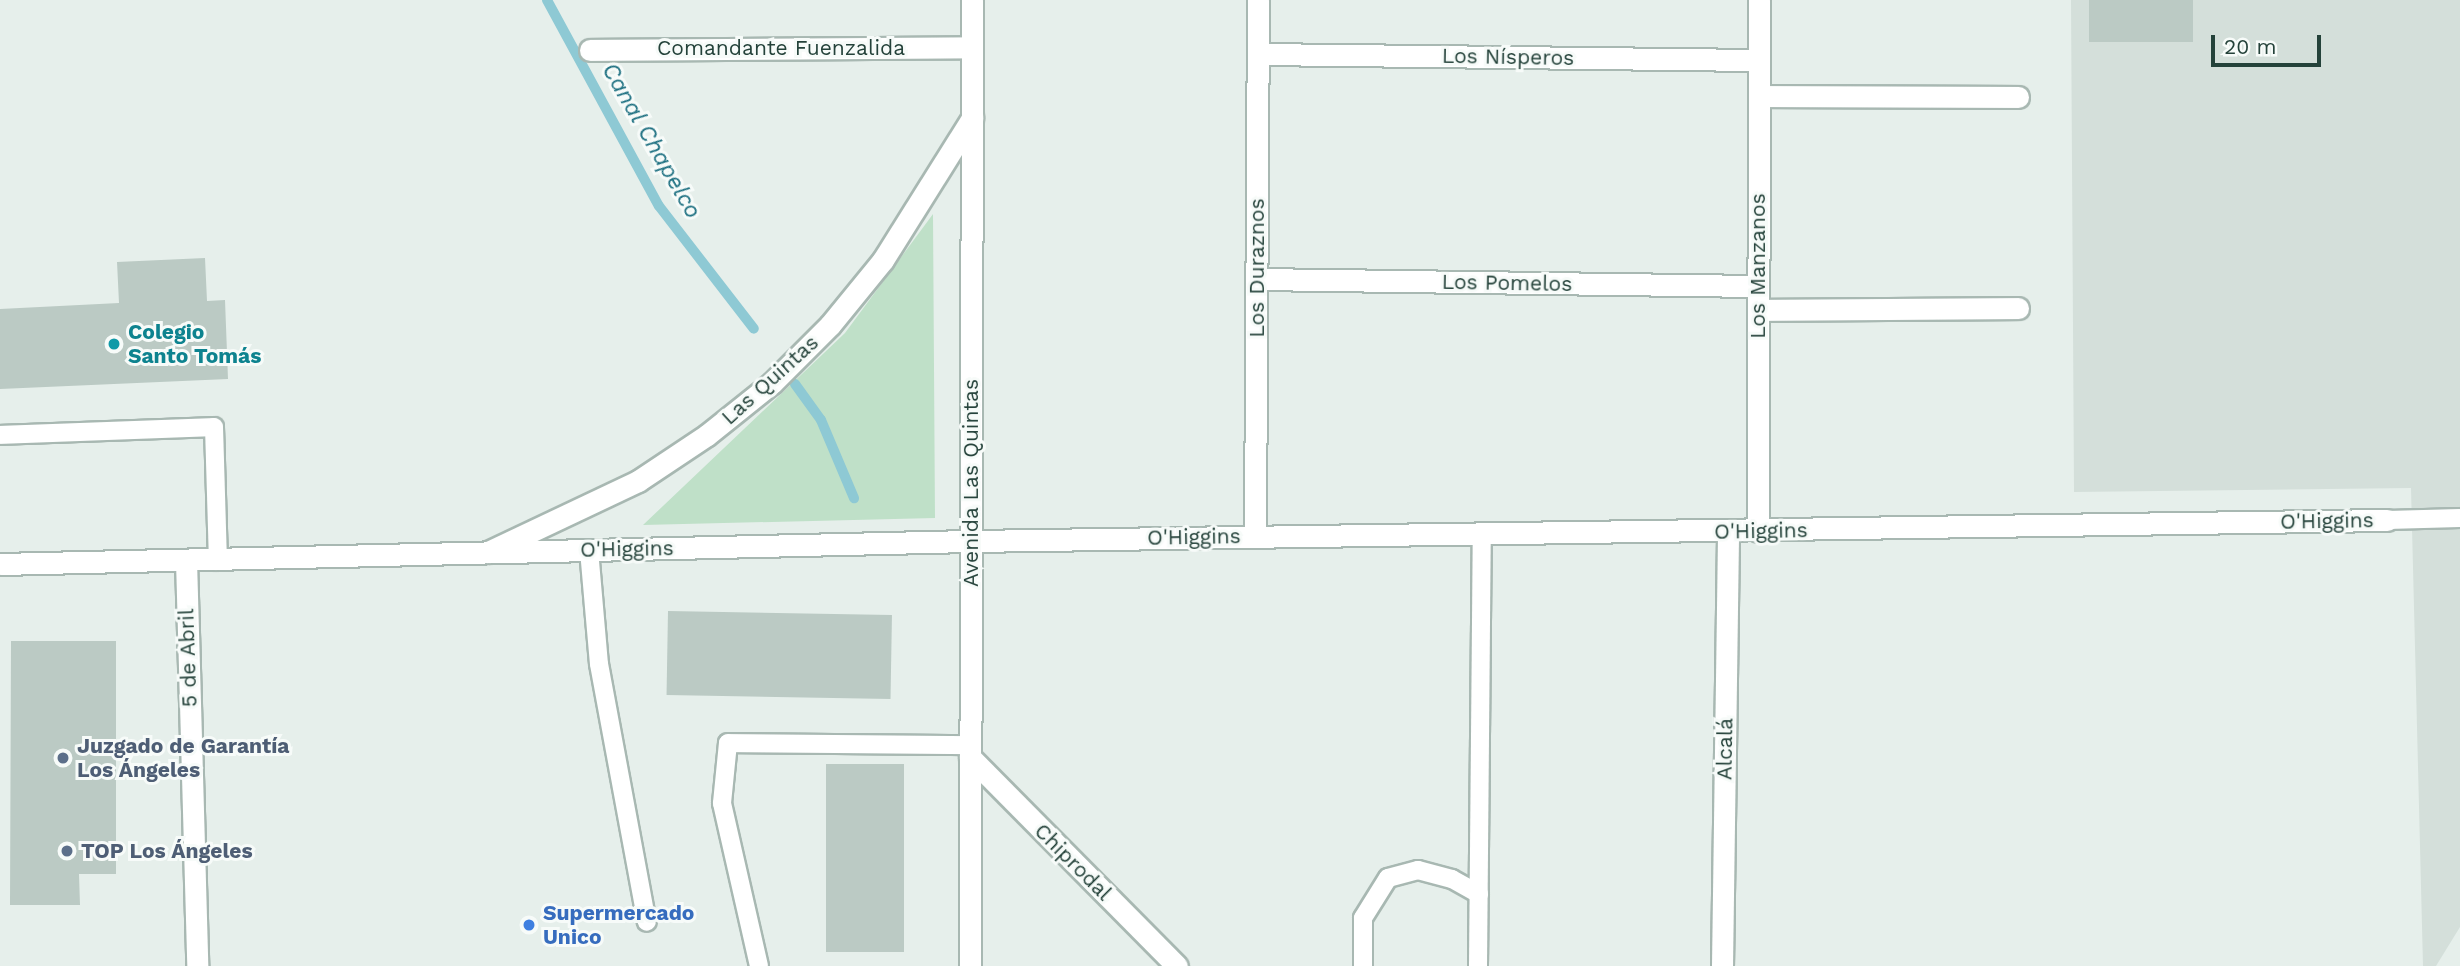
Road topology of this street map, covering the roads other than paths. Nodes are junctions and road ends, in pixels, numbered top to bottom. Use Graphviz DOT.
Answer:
graph roads {
  1 [pos="972,0"];
  2 [pos="1258,0"];
  3 [pos="1759,0"];
  4 [pos="972,47"];
  5 [pos="590,50"];
  6 [pos="1258,54"];
  7 [pos="1759,60"];
  8 [pos="1759,96"];
  9 [pos="2018,97"];
  10 [pos="972,117"];
  11 [pos="1256,279"];
  12 [pos="1758,286"];
  13 [pos="2018,308"];
  14 [pos="1758,310"];
  15 [pos="0,435"];
  16 [pos="2460,518"];
  17 [pos="2387,520"];
  18 [pos="1758,531"];
  19 [pos="1728,532"];
  20 [pos="1482,534"];
  21 [pos="1255,535"];
  22 [pos="971,541"];
  23 [pos="589,550"];
  24 [pos="487,552"];
  25 [pos="186,560"];
  26 [pos="218,561"];
  27 [pos="0,564"];
  28 [pos="970,751"];
  29 [pos="1479,894"];
  30 [pos="647,922"];
  31 [pos="197,966"];
  32 [pos="759,966"];
  33 [pos="970,966"];
  34 [pos="1177,966"];
  35 [pos="1363,966"];
  36 [pos="1478,966"];
  37 [pos="1721,966"];
  1 -- 4 [label="street, Avenida Las Quintas"];
  2 -- 6 [label="street, Los Duraznos"];
  3 -- 7 [label="street, Los Manzanos"];
  4 -- 5 [label="street, Comandante Fuenzalida"];
  4 -- 10 [label="street, Avenida Las Quintas"];
  6 -- 7 [label="street, Los Nísperos"];
  6 -- 11 [label="street, Los Duraznos"];
  7 -- 8 [label="street, Los Manzanos"];
  8 -- 9 [label="street"];
  8 -- 12 [label="street, Los Manzanos"];
  10 -- 22 [label="street, Avenida Las Quintas"];
  10 -- 24 [label="street, Las Quintas"];
  11 -- 12 [label="street, Los Pomelos"];
  11 -- 21 [label="street, Los Duraznos"];
  12 -- 14 [label="street, Los Manzanos"];
  13 -- 14 [label="street"];
  14 -- 18 [label="street, Los Manzanos"];
  15 -- 26 [label="lane"];
  16 -- 17 [label="lane"];
  17 -- 18 [label="street, O'Higgins"];
  18 -- 19 [label="street, O'Higgins"];
  19 -- 20 [label="street, O'Higgins"];
  19 -- 37 [label="street, Alcalá"];
  20 -- 21 [label="street, O'Higgins"];
  20 -- 29 [label="lane"];
  21 -- 22 [label="street, O'Higgins"];
  22 -- 23 [label="street, O'Higgins"];
  22 -- 28 [label="street, Avenida Las Quintas"];
  23 -- 24 [label="street, O'Higgins"];
  23 -- 30 [label="lane"];
  24 -- 26 [label="street, O'Higgins"];
  25 -- 26 [label="street, O'Higgins"];
  25 -- 27 [label="street, O'Higgins"];
  25 -- 31 [label="street, 5 de Abril"];
  28 -- 32 [label="lane"];
  28 -- 33 [label="street, Avenida Las Quintas"];
  28 -- 34 [label="street, Chiprodal"];
  29 -- 35 [label="lane"];
  29 -- 36 [label="lane"];
}
